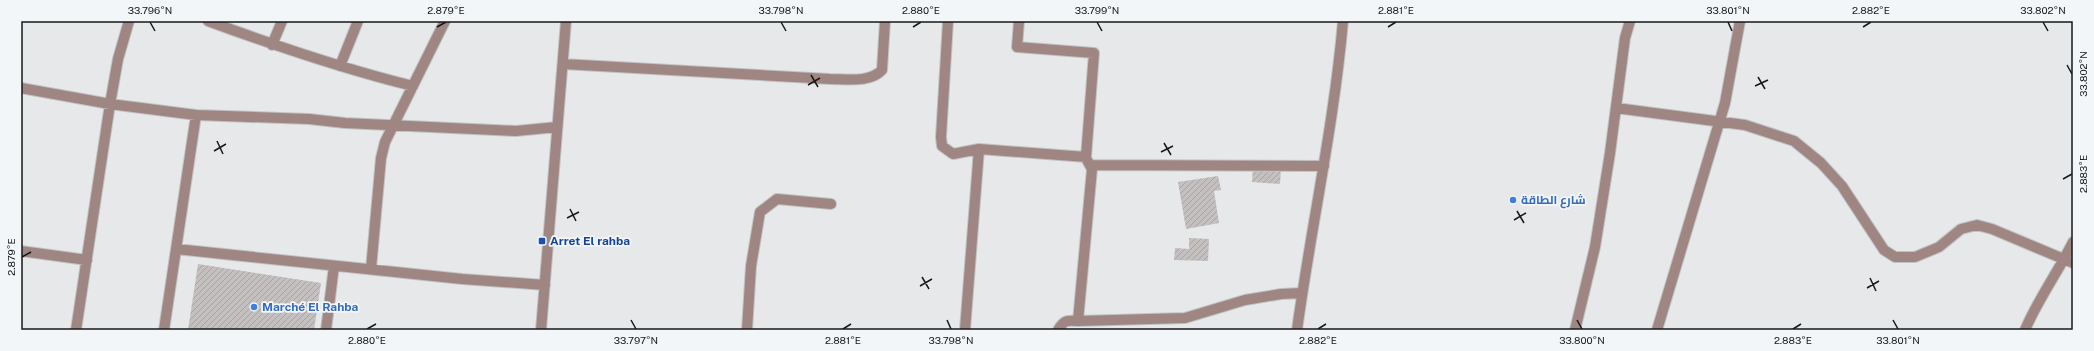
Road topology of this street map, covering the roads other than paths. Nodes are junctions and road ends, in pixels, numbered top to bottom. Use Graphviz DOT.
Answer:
graph roads {
  1 [pos="129,21"];
  2 [pos="208,21"];
  3 [pos="282,21"];
  4 [pos="358,21"];
  5 [pos="445,21"];
  6 [pos="566,21"];
  7 [pos="885,21"];
  8 [pos="948,21"];
  9 [pos="1019,21"];
  10 [pos="1343,21"];
  11 [pos="1630,21"];
  12 [pos="1740,21"];
  13 [pos="272,45"];
  14 [pos="563,64"];
  15 [pos="340,66"];
  16 [pos="413,86"];
  17 [pos="21,88"];
  18 [pos="110,104"];
  19 [pos="1616,108"];
  20 [pos="196,115"];
  21 [pos="1718,123"];
  22 [pos="393,124"];
  23 [pos="557,127"];
  24 [pos="979,149"];
  25 [pos="1088,161"];
  26 [pos="1324,166"];
  27 [pos="831,204"];
  28 [pos="2073,242"];
  29 [pos="176,249"];
  30 [pos="21,251"];
  31 [pos="86,260"];
  32 [pos="2069,261"];
  33 [pos="334,266"];
  34 [pos="371,270"];
  35 [pos="544,285"];
  36 [pos="1302,293"];
  37 [pos="1078,321"];
  38 [pos="76,330"];
  39 [pos="164,330"];
  40 [pos="326,330"];
  41 [pos="541,330"];
  42 [pos="747,330"];
  43 [pos="965,330"];
  44 [pos="1058,330"];
  45 [pos="1297,330"];
  46 [pos="1575,330"];
  47 [pos="1657,330"];
  48 [pos="2025,330"];
  1 -- 18 [label="street"];
  2 -- 13 [label="street"];
  3 -- 13 [label="street"];
  4 -- 15 [label="street"];
  5 -- 16 [label="street"];
  6 -- 14 [label="street"];
  7 -- 14 [label="street"];
  8 -- 24 [label="street"];
  9 -- 25 [label="street"];
  10 -- 26 [label="street"];
  11 -- 19 [label="street"];
  12 -- 21 [label="street"];
  13 -- 15 [label="street"];
  14 -- 23 [label="street"];
  15 -- 16 [label="street"];
  16 -- 22 [label="street"];
  17 -- 18 [label="street"];
  18 -- 20 [label="street"];
  18 -- 31 [label="street"];
  19 -- 21 [label="street"];
  19 -- 46 [label="street"];
  20 -- 22 [label="street"];
  20 -- 29 [label="street"];
  21 -- 32 [label="street"];
  21 -- 47 [label="street"];
  22 -- 23 [label="street"];
  22 -- 34 [label="street"];
  23 -- 35 [label="street"];
  24 -- 25 [label="street"];
  24 -- 43 [label="street"];
  25 -- 26 [label="street"];
  25 -- 37 [label="street"];
  26 -- 36 [label="street"];
  27 -- 42 [label="street"];
  28 -- 32 [label="street"];
  29 -- 33 [label="street"];
  29 -- 39 [label="street"];
  30 -- 31 [label="street"];
  31 -- 38 [label="street"];
  32 -- 48 [label="street"];
  33 -- 34 [label="street"];
  33 -- 40 [label="street"];
  34 -- 35 [label="street"];
  35 -- 41 [label="street"];
  36 -- 37 [label="street"];
  36 -- 45 [label="street"];
  37 -- 44 [label="street"];
}
